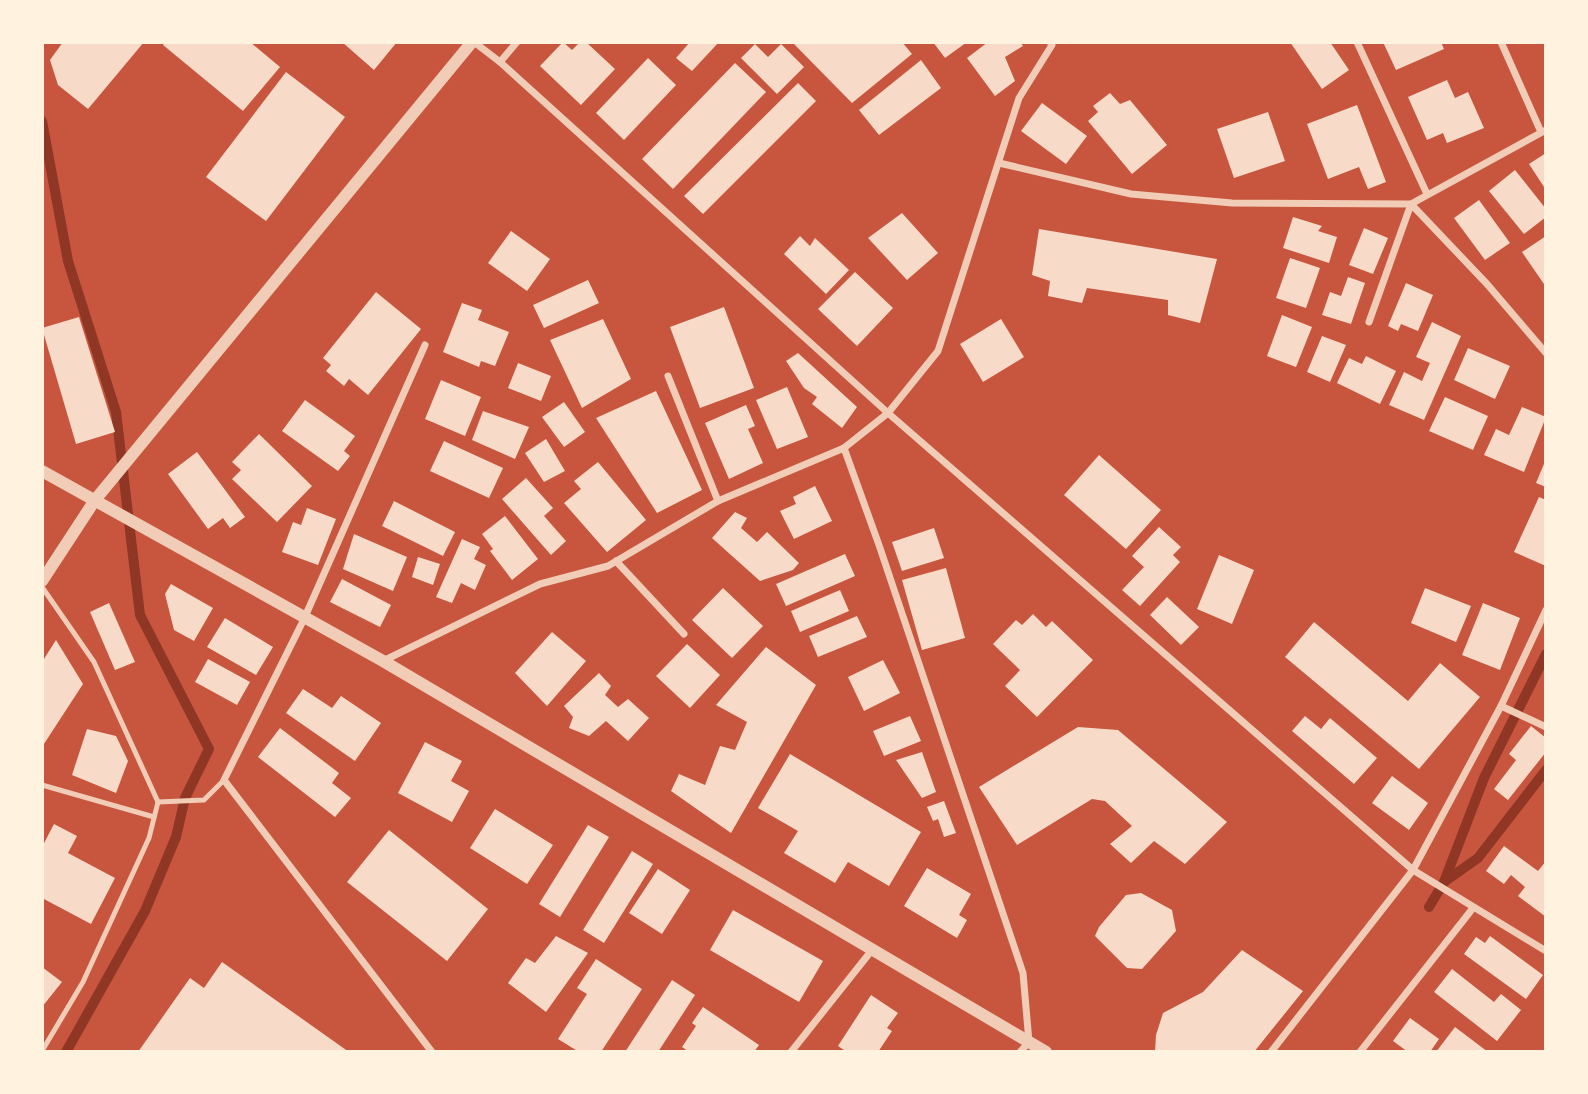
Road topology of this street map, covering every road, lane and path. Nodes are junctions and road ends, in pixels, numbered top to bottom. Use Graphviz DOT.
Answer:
graph roads {
  1 [pos="473,42"];
  2 [pos="517,42"];
  3 [pos="1050,42"];
  4 [pos="1357,42"];
  5 [pos="1500,42"];
  6 [pos="500,62"];
  7 [pos="1544,131"];
  8 [pos="999,163"];
  9 [pos="1427,194"];
  10 [pos="1411,204"];
  11 [pos="1369,322"];
  12 [pos="425,345"];
  13 [pos="1546,353"];
  14 [pos="668,376"];
  15 [pos="888,413"];
  16 [pos="844,448"];
  17 [pos="42,471"];
  18 [pos="95,500"];
  19 [pos="718,501"];
  20 [pos="615,561"];
  21 [pos="42,584"];
  22 [pos="1546,610"];
  23 [pos="304,619"];
  24 [pos="684,634"];
  25 [pos="383,661"];
  26 [pos="1501,706"];
  27 [pos="1546,727"];
  28 [pos="224,780"];
  29 [pos="42,785"];
  30 [pos="158,803"];
  31 [pos="154,817"];
  32 [pos="1413,870"];
  33 [pos="1471,906"];
  34 [pos="872,950"];
  35 [pos="1546,951"];
  36 [pos="1024,1047"];
  37 [pos="42,1051"];
  38 [pos="432,1052"];
  39 [pos="791,1052"];
  40 [pos="1046,1052"];
  41 [pos="1271,1052"];
  42 [pos="1360,1052"];
  1 -- 6 [label="street"];
  1 -- 18 [label="street"];
  2 -- 6 [label="street"];
  3 -- 8 [label="street"];
  4 -- 9 [label="street"];
  5 -- 7 [label="street"];
  6 -- 15 [label="street"];
  7 -- 9 [label="street"];
  8 -- 10 [label="street"];
  8 -- 15 [label="street"];
  9 -- 10 [label="street"];
  10 -- 11 [label="street"];
  10 -- 13 [label="street"];
  12 -- 23 [label="street"];
  14 -- 19 [label="street"];
  15 -- 16 [label="street"];
  15 -- 32 [label="street"];
  16 -- 19 [label="street"];
  16 -- 36 [label="street"];
  17 -- 18 [label="street"];
  18 -- 21 [label="street"];
  18 -- 23 [label="street"];
  19 -- 20 [label="street"];
  20 -- 24 [label="street"];
  20 -- 25 [label="street"];
  21 -- 30 [label="lane"];
  22 -- 26 [label="street"];
  23 -- 25 [label="street"];
  23 -- 28 [label="street"];
  25 -- 34 [label="street"];
  26 -- 27 [label="street"];
  26 -- 32 [label="street"];
  28 -- 30 [label="lane"];
  28 -- 38 [label="street"];
  29 -- 31 [label="lane"];
  30 -- 31 [label="lane"];
  31 -- 37 [label="lane"];
  32 -- 33 [label="street"];
  32 -- 41 [label="street"];
  33 -- 35 [label="street"];
  33 -- 42 [label="street"];
  34 -- 36 [label="street"];
  34 -- 39 [label="street"];
  36 -- 40 [label="street"];
}
